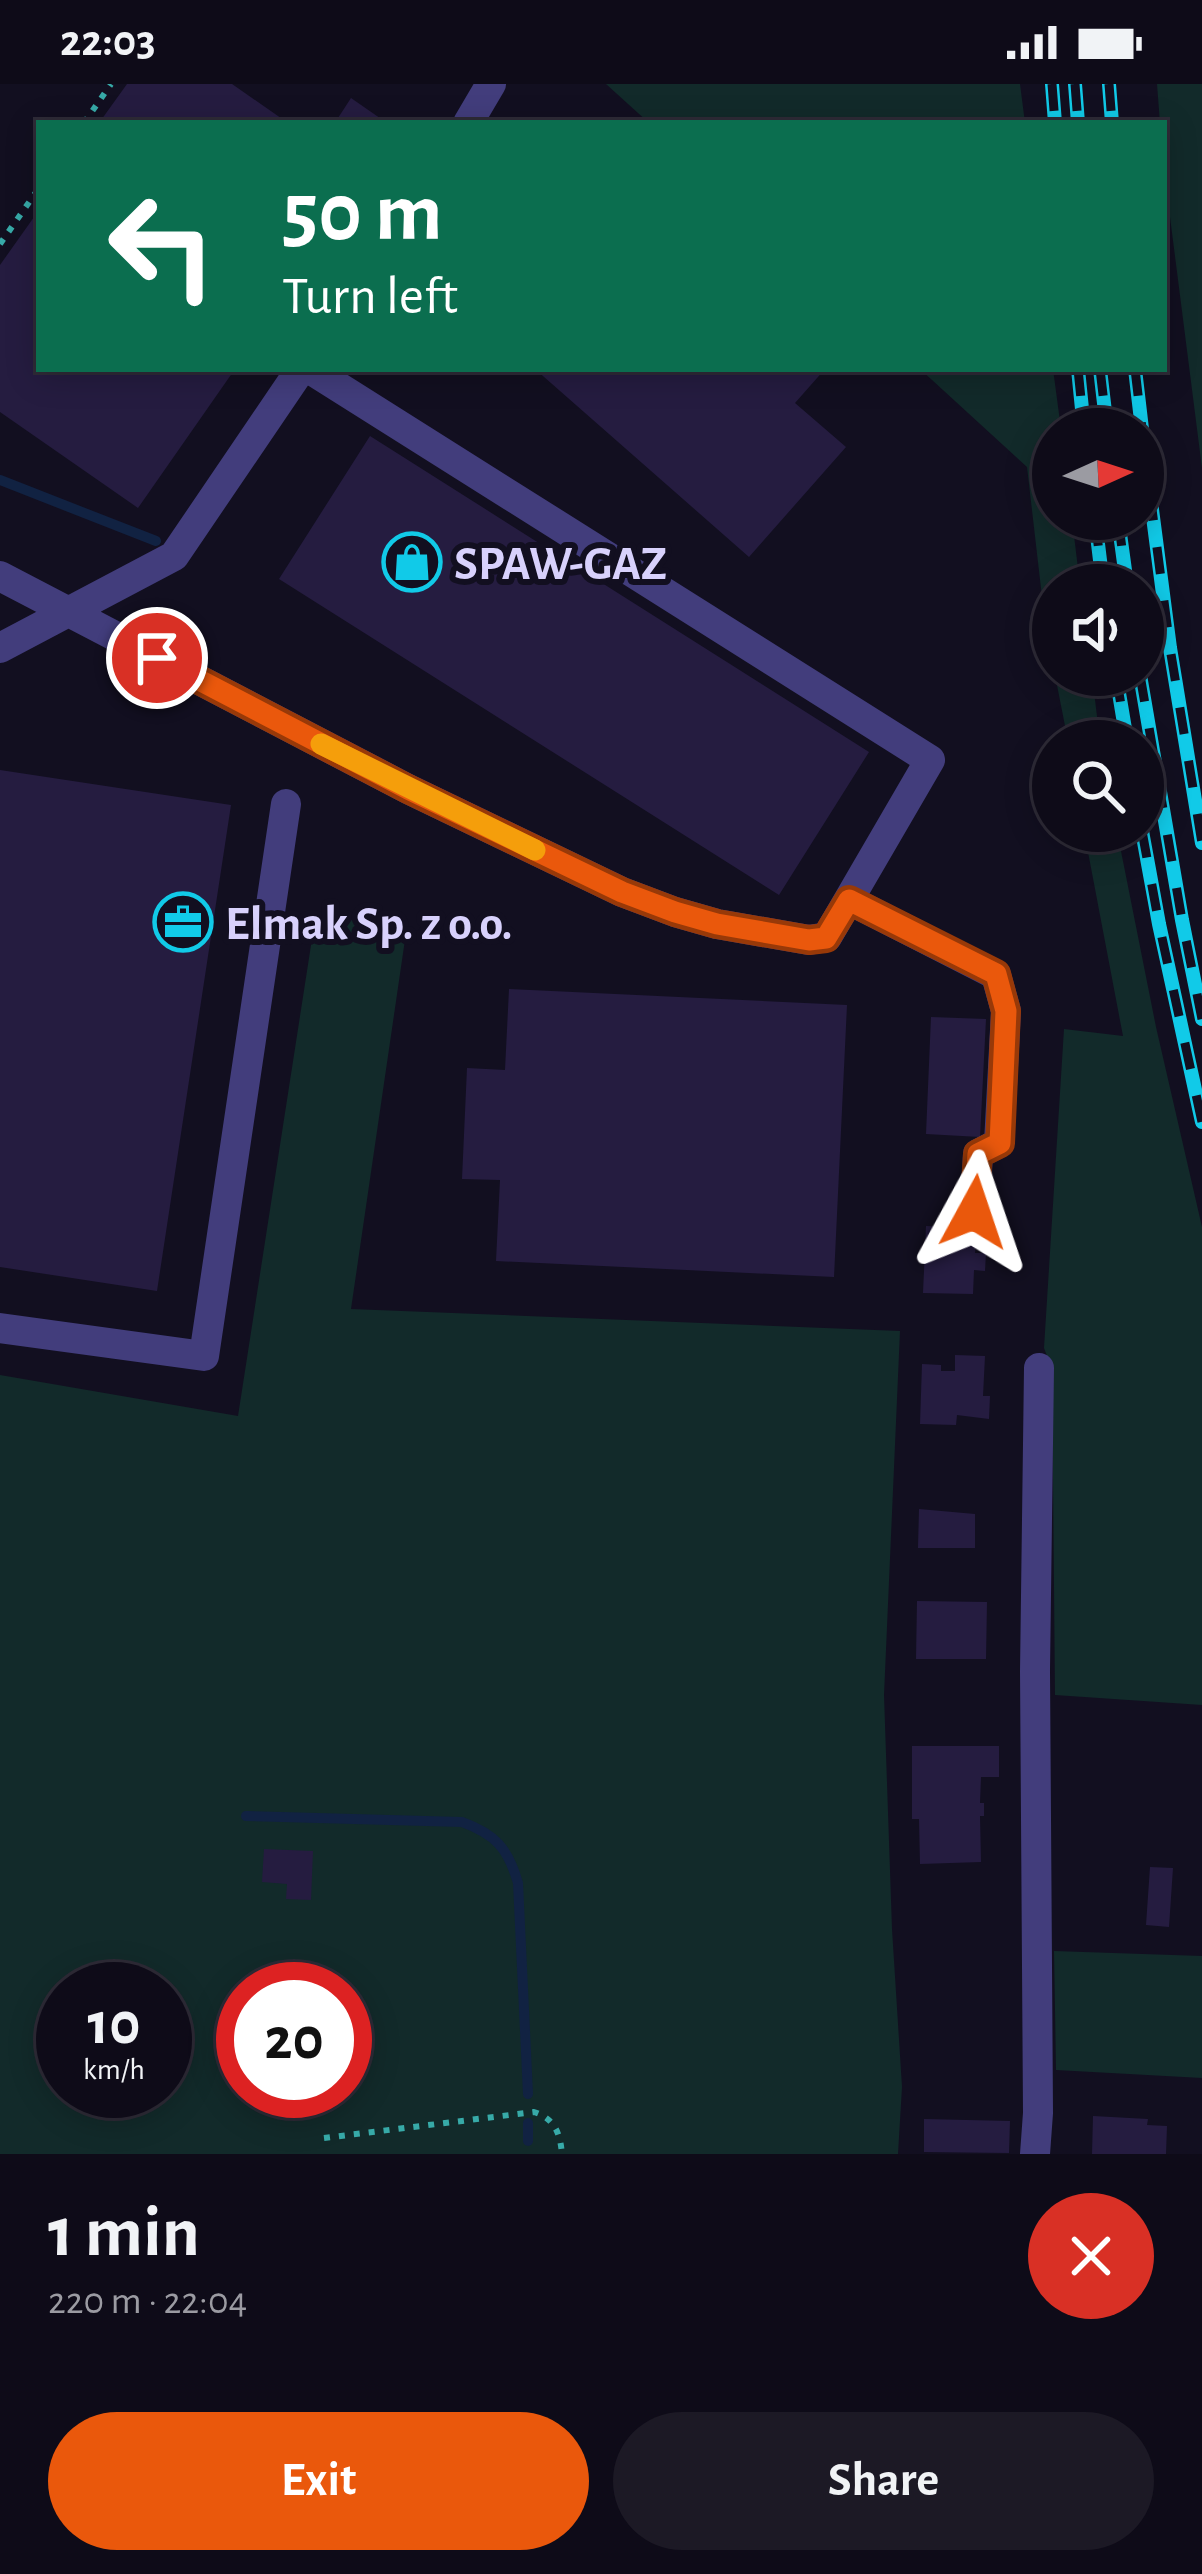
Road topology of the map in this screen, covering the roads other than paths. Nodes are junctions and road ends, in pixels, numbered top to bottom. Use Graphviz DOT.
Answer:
graph roads {
  1 [pos="490,84"];
  2 [pos="470,120"];
  3 [pos="299,372"];
  4 [pos="315,372"];
  5 [pos="0,576"];
  6 [pos="67,612"];
  7 [pos="0,648"];
  8 [pos="286,804"];
  9 [pos="849,900"];
  10 [pos="974,1212"];
  11 [pos="0,1328"];
  12 [pos="1039,1368"];
  13 [pos="1035,2154"];
  1 -- 2 [label="street"];
  3 -- 6 [label="street"];
  4 -- 9 [label="street"];
  5 -- 6 [label="street"];
  6 -- 7 [label="street"];
  6 -- 9 [label="street"];
  8 -- 11 [label="street"];
  9 -- 10 [label="street"];
  12 -- 13 [label="street"];
}
